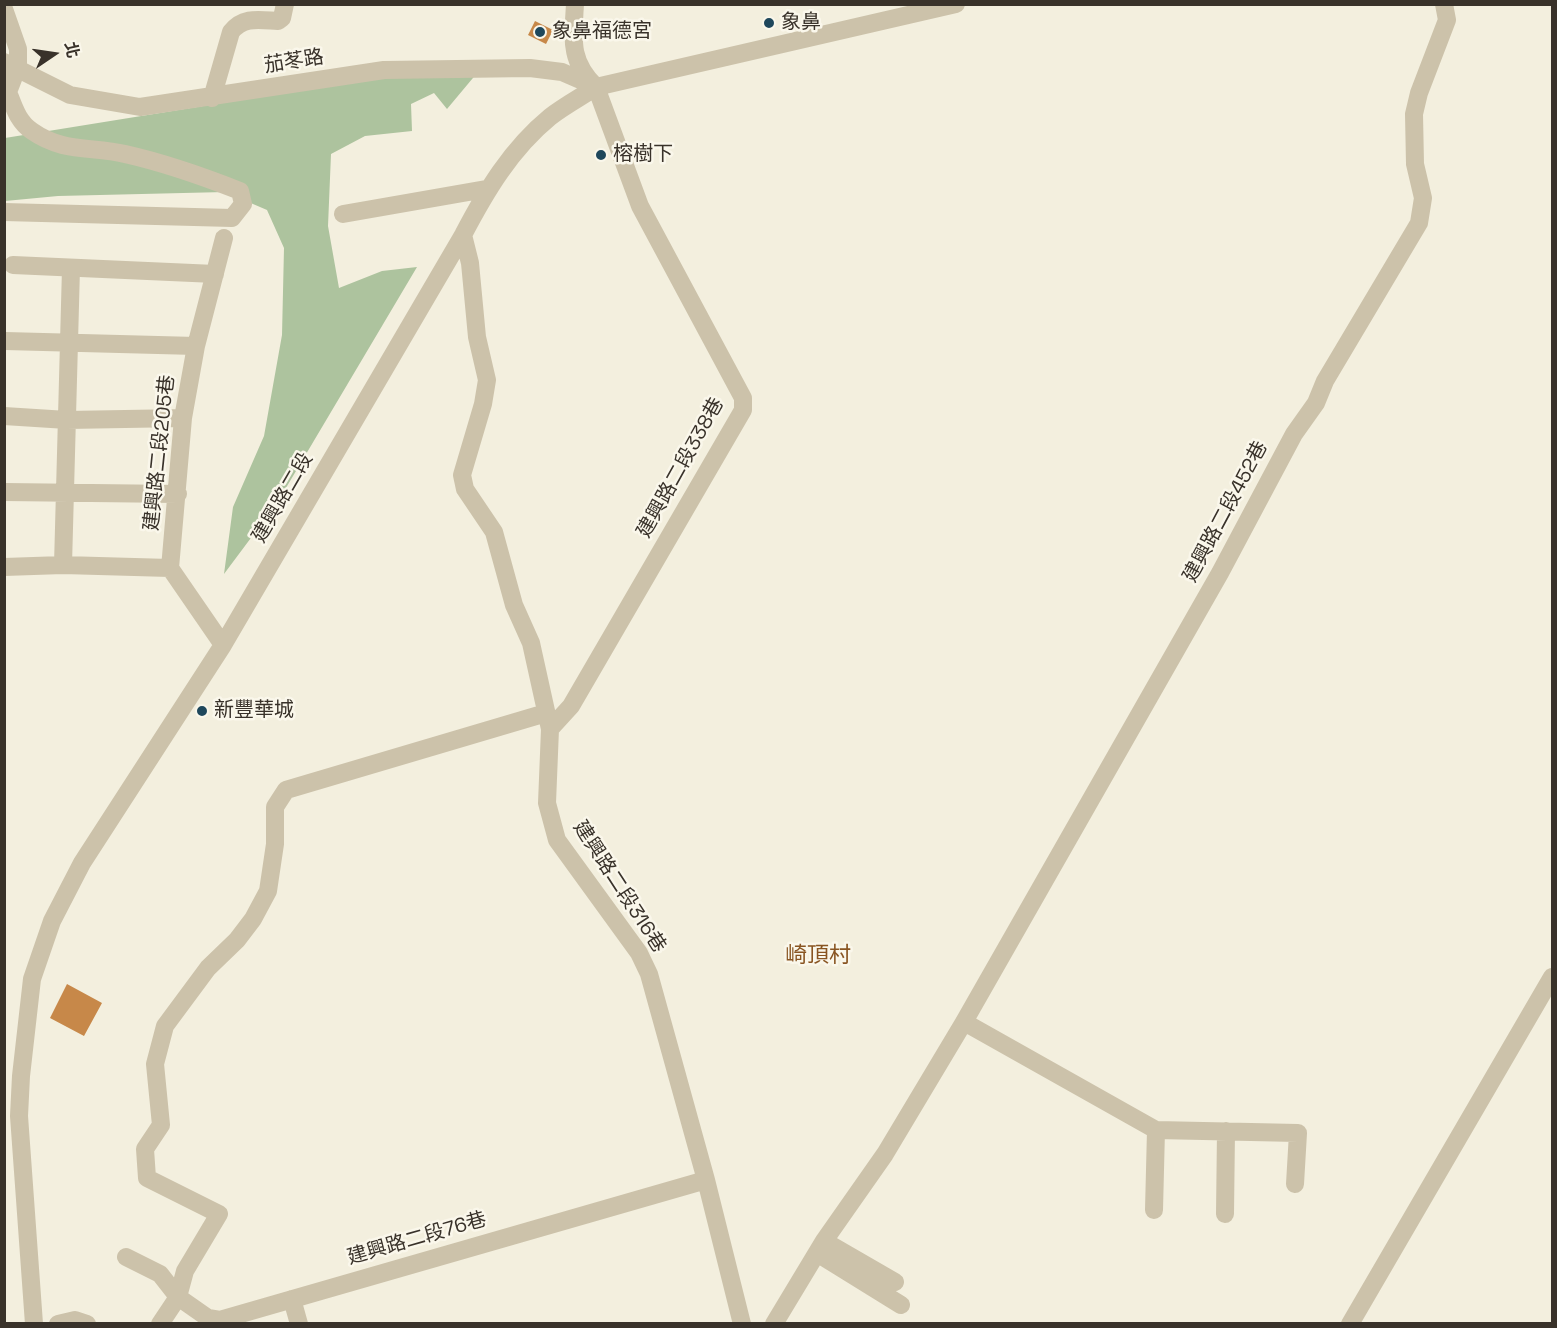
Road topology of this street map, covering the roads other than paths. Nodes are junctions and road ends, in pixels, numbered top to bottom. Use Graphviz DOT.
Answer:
graph roads {
  1 [pos="285,4"];
  2 [pos="575,4"];
  3 [pos="956,4"];
  4 [pos="1444,4"];
  5 [pos="4,9"];
  6 [pos="4,42"];
  7 [pos="11,64"];
  8 [pos="596,87"];
  9 [pos="212,99"];
  10 [pos="486,189"];
  11 [pos="4,212"];
  12 [pos="343,214"];
  13 [pos="462,235"];
  14 [pos="224,238"];
  15 [pos="13,265"];
  16 [pos="71,268"];
  17 [pos="215,274"];
  18 [pos="5,341"];
  19 [pos="69,343"];
  20 [pos="196,346"];
  21 [pos="4,416"];
  22 [pos="183,418"];
  23 [pos="67,420"];
  24 [pos="4,492"];
  25 [pos="65,494"];
  26 [pos="178,494"];
  27 [pos="63,565"];
  28 [pos="4,567"];
  29 [pos="170,568"];
  30 [pos="223,645"];
  31 [pos="548,721"];
  32 [pos="1552,977"];
  33 [pos="964,1022"];
  34 [pos="1156,1130"];
  35 [pos="1226,1131"];
  36 [pos="706,1180"];
  37 [pos="1295,1184"];
  38 [pos="1154,1210"];
  39 [pos="1225,1214"];
  40 [pos="820,1247"];
  41 [pos="126,1257"];
  42 [pos="896,1282"];
  43 [pos="178,1297"];
  44 [pos="288,1300"];
  45 [pos="901,1305"];
  46 [pos="34,1323"];
  47 [pos="58,1323"];
  48 [pos="87,1323"];
  49 [pos="160,1323"];
  50 [pos="289,1323"];
  51 [pos="299,1323"];
  52 [pos="742,1323"];
  53 [pos="774,1323"];
  54 [pos="1350,1323"];
  1 -- 9 [label="street"];
  2 -- 8 [label="street, 建興路二段338巷"];
  3 -- 8 [label="street, 建興路二段"];
  4 -- 33 [label="street, 建興路二段452巷"];
  5 -- 7 [label="street"];
  6 -- 7 [label="street"];
  7 -- 9 [label="street, 茄苳路"];
  7 -- 11 [label="street"];
  8 -- 9 [label="street, 茄苳路"];
  8 -- 10 [label="street, 建興路二段"];
  8 -- 31 [label="street, 建興路二段338巷"];
  10 -- 12 [label="street"];
  10 -- 13 [label="street, 建興路二段"];
  13 -- 30 [label="street, 建興路二段"];
  13 -- 31 [label="street, 建興路二段316巷"];
  14 -- 17 [label="street, 建興路二段205巷"];
  15 -- 16 [label="street"];
  16 -- 17 [label="street"];
  16 -- 19 [label="street"];
  17 -- 20 [label="street, 建興路二段205巷"];
  18 -- 19 [label="street"];
  19 -- 20 [label="street"];
  19 -- 23 [label="street"];
  20 -- 22 [label="street, 建興路二段205巷"];
  21 -- 23 [label="street"];
  22 -- 23 [label="street"];
  22 -- 26 [label="street, 建興路二段205巷"];
  23 -- 25 [label="street"];
  24 -- 25 [label="street"];
  25 -- 26 [label="street"];
  25 -- 27 [label="street"];
  26 -- 29 [label="street, 建興路二段205巷"];
  27 -- 28 [label="street"];
  27 -- 29 [label="street"];
  29 -- 30 [label="street"];
  30 -- 46 [label="street, 建興路二段"];
  31 -- 36 [label="street, 建興路二段316巷"];
  31 -- 43 [label="street"];
  32 -- 54 [label="street"];
  33 -- 34 [label="street"];
  33 -- 40 [label="street, 建興路二段452巷"];
  34 -- 35 [label="street"];
  34 -- 38 [label="street"];
  35 -- 37 [label="street"];
  35 -- 39 [label="street"];
  36 -- 44 [label="street, 建興路二段76巷"];
  36 -- 52 [label="street, 建興路二段316巷"];
  40 -- 42 [label="street"];
  40 -- 45 [label="street"];
  40 -- 53 [label="street, 建興路二段452巷"];
  41 -- 43 [label="street, 建興路二段76巷"];
  43 -- 44 [label="street, 建興路二段76巷"];
  43 -- 49 [label="street"];
  44 -- 50 [label="street"];
  44 -- 51 [label="street"];
  47 -- 48 [label="street"];
}
